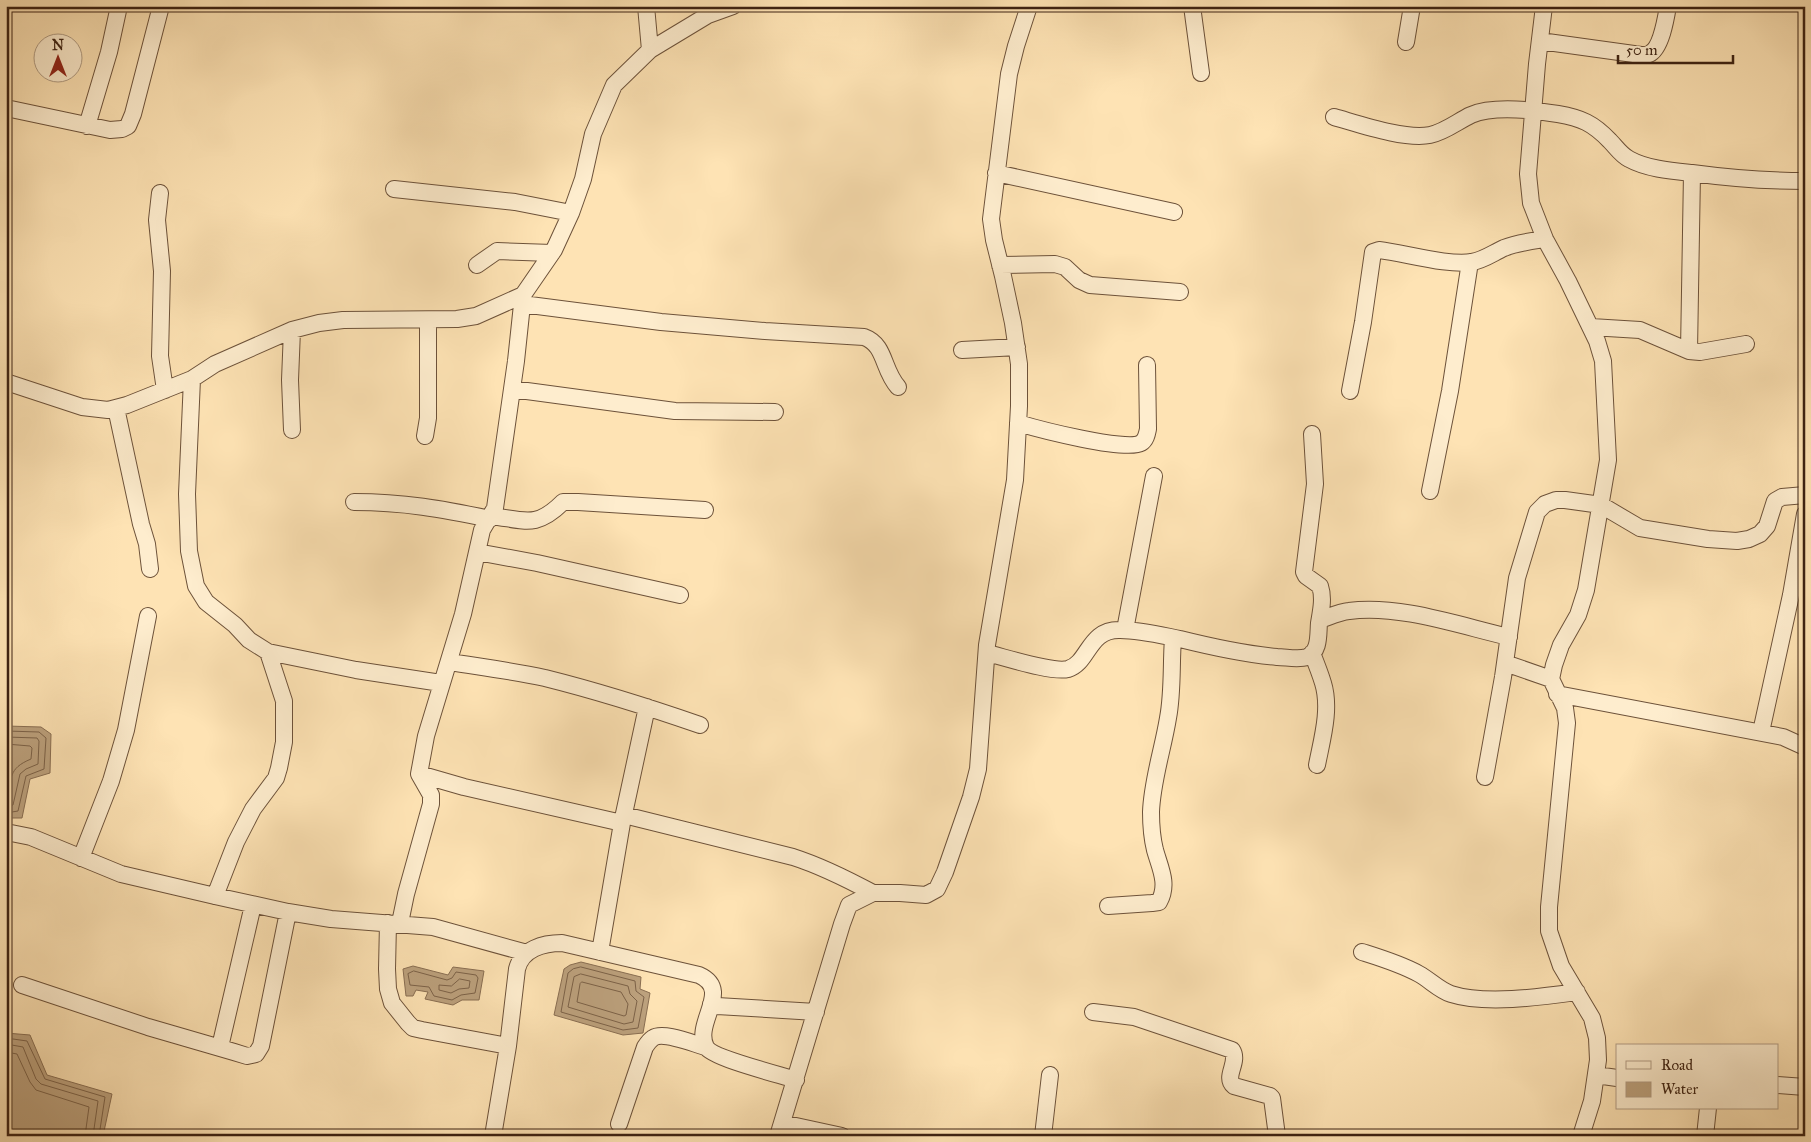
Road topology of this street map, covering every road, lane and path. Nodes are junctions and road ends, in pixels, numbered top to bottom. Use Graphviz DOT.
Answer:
graph roads {
  1 [pos="119,6"];
  2 [pos="160,6"];
  3 [pos="646,6"];
  4 [pos="733,6"];
  5 [pos="1029,6"];
  6 [pos="1192,6"];
  7 [pos="1412,6"];
  8 [pos="1544,6"];
  9 [pos="1668,6"];
  10 [pos="708,11"];
  11 [pos="1406,42"];
  12 [pos="1540,42"];
  13 [pos="650,50"];
  14 [pos="1201,73"];
  15 [pos="6,108"];
  16 [pos="1533,111"];
  17 [pos="1334,118"];
  18 [pos="87,126"];
  19 [pos="996,173"];
  20 [pos="1692,173"];
  21 [pos="1805,181"];
  22 [pos="394,189"];
  23 [pos="160,194"];
  24 [pos="1174,212"];
  25 [pos="571,213"];
  26 [pos="1545,239"];
  27 [pos="552,253"];
  28 [pos="1470,262"];
  29 [pos="477,265"];
  30 [pos="1000,265"];
  31 [pos="1180,292"];
  32 [pos="522,300"];
  33 [pos="428,320"];
  34 [pos="1591,327"];
  35 [pos="292,330"];
  36 [pos="1746,344"];
  37 [pos="1016,347"];
  38 [pos="962,350"];
  39 [pos="1688,351"];
  40 [pos="1147,364"];
  41 [pos="192,379"];
  42 [pos="6,382"];
  43 [pos="898,387"];
  44 [pos="512,388"];
  45 [pos="165,390"];
  46 [pos="1350,390"];
  47 [pos="116,408"];
  48 [pos="775,412"];
  49 [pos="1018,423"];
  50 [pos="292,430"];
  51 [pos="1312,434"];
  52 [pos="425,436"];
  53 [pos="1154,476"];
  54 [pos="1430,491"];
  55 [pos="1805,496"];
  56 [pos="354,502"];
  57 [pos="1601,505"];
  58 [pos="705,510"];
  59 [pos="1805,514"];
  60 [pos="490,517"];
  61 [pos="477,552"];
  62 [pos="150,568"];
  63 [pos="680,594"];
  64 [pos="148,616"];
  65 [pos="1320,620"];
  66 [pos="1125,630"];
  67 [pos="1509,637"];
  68 [pos="1173,638"];
  69 [pos="268,652"];
  70 [pos="987,653"];
  71 [pos="1312,653"];
  72 [pos="450,662"];
  73 [pos="1505,663"];
  74 [pos="1551,679"];
  75 [pos="442,683"];
  76 [pos="1557,694"];
  77 [pos="647,707"];
  78 [pos="700,725"];
  79 [pos="1760,732"];
  80 [pos="1805,747"];
  81 [pos="1317,765"];
  82 [pos="419,774"];
  83 [pos="1485,777"];
  84 [pos="623,819"];
  85 [pos="6,832"];
  86 [pos="81,858"];
  87 [pos="873,893"];
  88 [pos="215,896"];
  89 [pos="253,905"];
  90 [pos="1108,906"];
  91 [pos="288,912"];
  92 [pos="394,923"];
  93 [pos="527,952"];
  94 [pos="600,952"];
  95 [pos="1362,952"];
  96 [pos="22,985"];
  97 [pos="1576,992"];
  98 [pos="711,1004"];
  99 [pos="816,1012"];
  100 [pos="1093,1012"];
  101 [pos="508,1046"];
  102 [pos="220,1047"];
  103 [pos="706,1047"];
  104 [pos="1050,1075"];
  105 [pos="1596,1075"];
  106 [pos="1616,1078"];
  107 [pos="796,1080"];
  108 [pos="1778,1085"];
  109 [pos="1805,1087"];
  110 [pos="1708,1110"];
  111 [pos="619,1124"];
  112 [pos="780,1130"];
  113 [pos="493,1136"];
  114 [pos="842,1136"];
  115 [pos="1042,1136"];
  116 [pos="1277,1136"];
  117 [pos="1581,1136"];
  118 [pos="1705,1136"];
  1 -- 18 [label="street"];
  2 -- 18 [label="street"];
  3 -- 13 [label="street"];
  4 -- 10 [label="street"];
  5 -- 19 [label="street"];
  6 -- 14 [label="street"];
  7 -- 11 [label="street"];
  8 -- 12 [label="street"];
  9 -- 12 [label="street"];
  10 -- 13 [label="street"];
  12 -- 16 [label="street"];
  13 -- 25 [label="street"];
  15 -- 18 [label="street"];
  16 -- 17 [label="street"];
  16 -- 20 [label="street"];
  16 -- 26 [label="street"];
  19 -- 24 [label="street"];
  19 -- 30 [label="street"];
  20 -- 21 [label="street"];
  20 -- 39 [label="street"];
  22 -- 25 [label="street"];
  23 -- 45 [label="street"];
  25 -- 27 [label="street"];
  26 -- 28 [label="street"];
  26 -- 34 [label="street"];
  27 -- 29 [label="street"];
  27 -- 32 [label="street"];
  28 -- 46 [label="street"];
  28 -- 54 [label="street"];
  30 -- 31 [label="street"];
  30 -- 37 [label="street"];
  32 -- 33 [label="street"];
  32 -- 43 [label="street"];
  32 -- 44 [label="street"];
  33 -- 35 [label="street"];
  33 -- 52 [label="street"];
  34 -- 39 [label="street"];
  34 -- 57 [label="street"];
  35 -- 41 [label="street"];
  35 -- 50 [label="street"];
  36 -- 39 [label="street"];
  37 -- 38 [label="street"];
  37 -- 49 [label="street"];
  40 -- 49 [label="street"];
  41 -- 45 [label="street"];
  41 -- 69 [label="street"];
  42 -- 47 [label="street"];
  44 -- 48 [label="street"];
  44 -- 60 [label="street"];
  45 -- 47 [label="street"];
  47 -- 62 [label="street"];
  49 -- 70 [label="street"];
  51 -- 65 [label="street"];
  53 -- 66 [label="street"];
  55 -- 57 [label="street"];
  56 -- 60 [label="street"];
  57 -- 67 [label="street"];
  57 -- 74 [label="street"];
  58 -- 60 [label="street"];
  59 -- 79 [label="street"];
  60 -- 61 [label="street"];
  61 -- 63 [label="street"];
  61 -- 72 [label="street"];
  64 -- 86 [label="street"];
  65 -- 67 [label="street"];
  65 -- 71 [label="street"];
  66 -- 68 [label="street"];
  66 -- 70 [label="street"];
  67 -- 73 [label="street"];
  68 -- 71 [label="street"];
  68 -- 90 [label="street"];
  69 -- 75 [label="street"];
  69 -- 88 [label="street"];
  70 -- 87 [label="street"];
  71 -- 81 [label="street"];
  72 -- 75 [label="street"];
  72 -- 77 [label="street"];
  73 -- 74 [label="street"];
  73 -- 83 [label="street"];
  74 -- 76 [label="street"];
  75 -- 82 [label="street"];
  76 -- 79 [label="street"];
  76 -- 97 [label="street"];
  77 -- 78 [label="street"];
  77 -- 84 [label="street"];
  79 -- 80 [label="street"];
  82 -- 84 [label="street"];
  82 -- 92 [label="street"];
  84 -- 87 [label="street"];
  84 -- 94 [label="street"];
  85 -- 86 [label="street"];
  86 -- 88 [label="street"];
  87 -- 99 [label="street"];
  88 -- 89 [label="street"];
  89 -- 91 [label="street"];
  89 -- 102 [label="street"];
  91 -- 92 [label="street"];
  91 -- 102 [label="street"];
  92 -- 93 [label="street"];
  92 -- 101 [label="street"];
  93 -- 94 [label="street"];
  93 -- 101 [label="street"];
  94 -- 98 [label="street"];
  95 -- 97 [label="street"];
  96 -- 102 [label="street"];
  97 -- 105 [label="street"];
  98 -- 99 [label="street"];
  98 -- 103 [label="street"];
  99 -- 107 [label="street"];
  100 -- 116 [label="street"];
  101 -- 113 [label="street"];
  103 -- 107 [label="street"];
  103 -- 111 [label="street"];
  104 -- 115 [label="street"];
  105 -- 106 [label="street"];
  105 -- 117 [label="street"];
  107 -- 112 [label="street"];
  108 -- 109 [label="street"];
  110 -- 118 [label="street"];
  112 -- 114 [label="street"];
}
